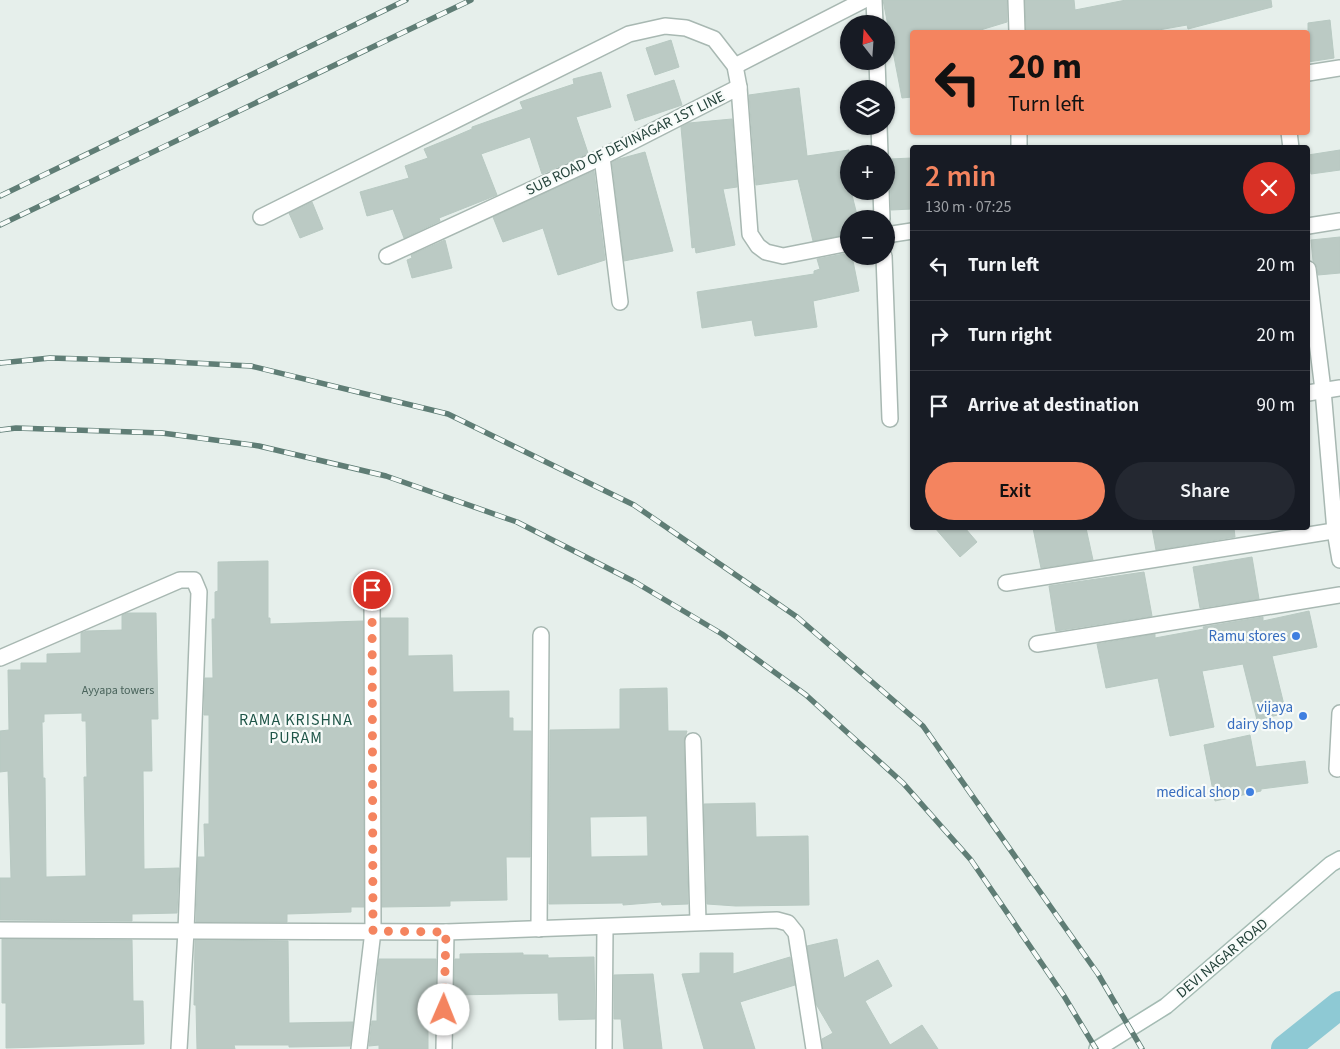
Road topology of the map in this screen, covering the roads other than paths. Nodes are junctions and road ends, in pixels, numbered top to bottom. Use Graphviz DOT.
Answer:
graph roads {
  1 [pos="864,0"];
  2 [pos="874,0"];
  3 [pos="1016,0"];
  4 [pos="875,15"];
  5 [pos="1017,30"];
  6 [pos="735,66"];
  7 [pos="1340,68"];
  8 [pos="1310,74"];
  9 [pos="739,87"];
  10 [pos="602,157"];
  11 [pos="261,217"];
  12 [pos="1340,221"];
  13 [pos="1310,226"];
  14 [pos="910,231"];
  15 [pos="895,234"];
  16 [pos="840,245"];
  17 [pos="387,256"];
  18 [pos="884,265"];
  19 [pos="1310,284"];
  20 [pos="620,302"];
  21 [pos="1340,388"];
  22 [pos="1323,390"];
  23 [pos="1310,393"];
  24 [pos="890,419"];
  25 [pos="1337,531"];
  26 [pos="1340,560"];
  27 [pos="1006,583"];
  28 [pos="372,590"];
  29 [pos="1340,595"];
  30 [pos="541,635"];
  31 [pos="1037,644"];
  32 [pos="0,658"];
  33 [pos="1340,713"];
  34 [pos="693,741"];
  35 [pos="1337,770"];
  36 [pos="1340,859"];
  37 [pos="698,922"];
  38 [pos="605,927"];
  39 [pos="539,929"];
  40 [pos="0,930"];
  41 [pos="186,931"];
  42 [pos="373,931"];
  43 [pos="446,932"];
  44 [pos="178,1049"];
  45 [pos="359,1049"];
  46 [pos="444,1049"];
  47 [pos="604,1049"];
  48 [pos="814,1049"];
  49 [pos="1097,1049"];
  1 -- 6 [label="street"];
  2 -- 4 [label="street"];
  3 -- 5 [label="street"];
  6 -- 9 [label="street"];
  6 -- 11 [label="street"];
  7 -- 8 [label="street"];
  9 -- 10 [label="street, SUB ROAD OF DEVINAGAR 1ST LINE"];
  9 -- 16 [label="street, SUB ROAD OF DEVINAGAR 1ST LINE"];
  10 -- 17 [label="street, SUB ROAD OF DEVINAGAR 1ST LINE"];
  10 -- 20 [label="street"];
  12 -- 13 [label="street"];
  14 -- 15 [label="street"];
  18 -- 24 [label="street"];
  19 -- 22 [label="street"];
  21 -- 22 [label="street"];
  22 -- 23 [label="street"];
  22 -- 25 [label="street"];
  25 -- 26 [label="street"];
  25 -- 27 [label="street"];
  28 -- 42 [label="street"];
  29 -- 31 [label="street"];
  30 -- 39 [label="street"];
  32 -- 41 [label="street"];
  33 -- 35 [label="street"];
  34 -- 37 [label="street"];
  36 -- 49 [label="street, DEVI NAGAR ROAD"];
  37 -- 38 [label="street"];
  37 -- 48 [label="street"];
  38 -- 39 [label="street"];
  38 -- 47 [label="street"];
  39 -- 43 [label="street"];
  40 -- 41 [label="street"];
  41 -- 42 [label="street"];
  41 -- 44 [label="street"];
  42 -- 43 [label="street"];
  42 -- 45 [label="street"];
  43 -- 46 [label="street"];
}
